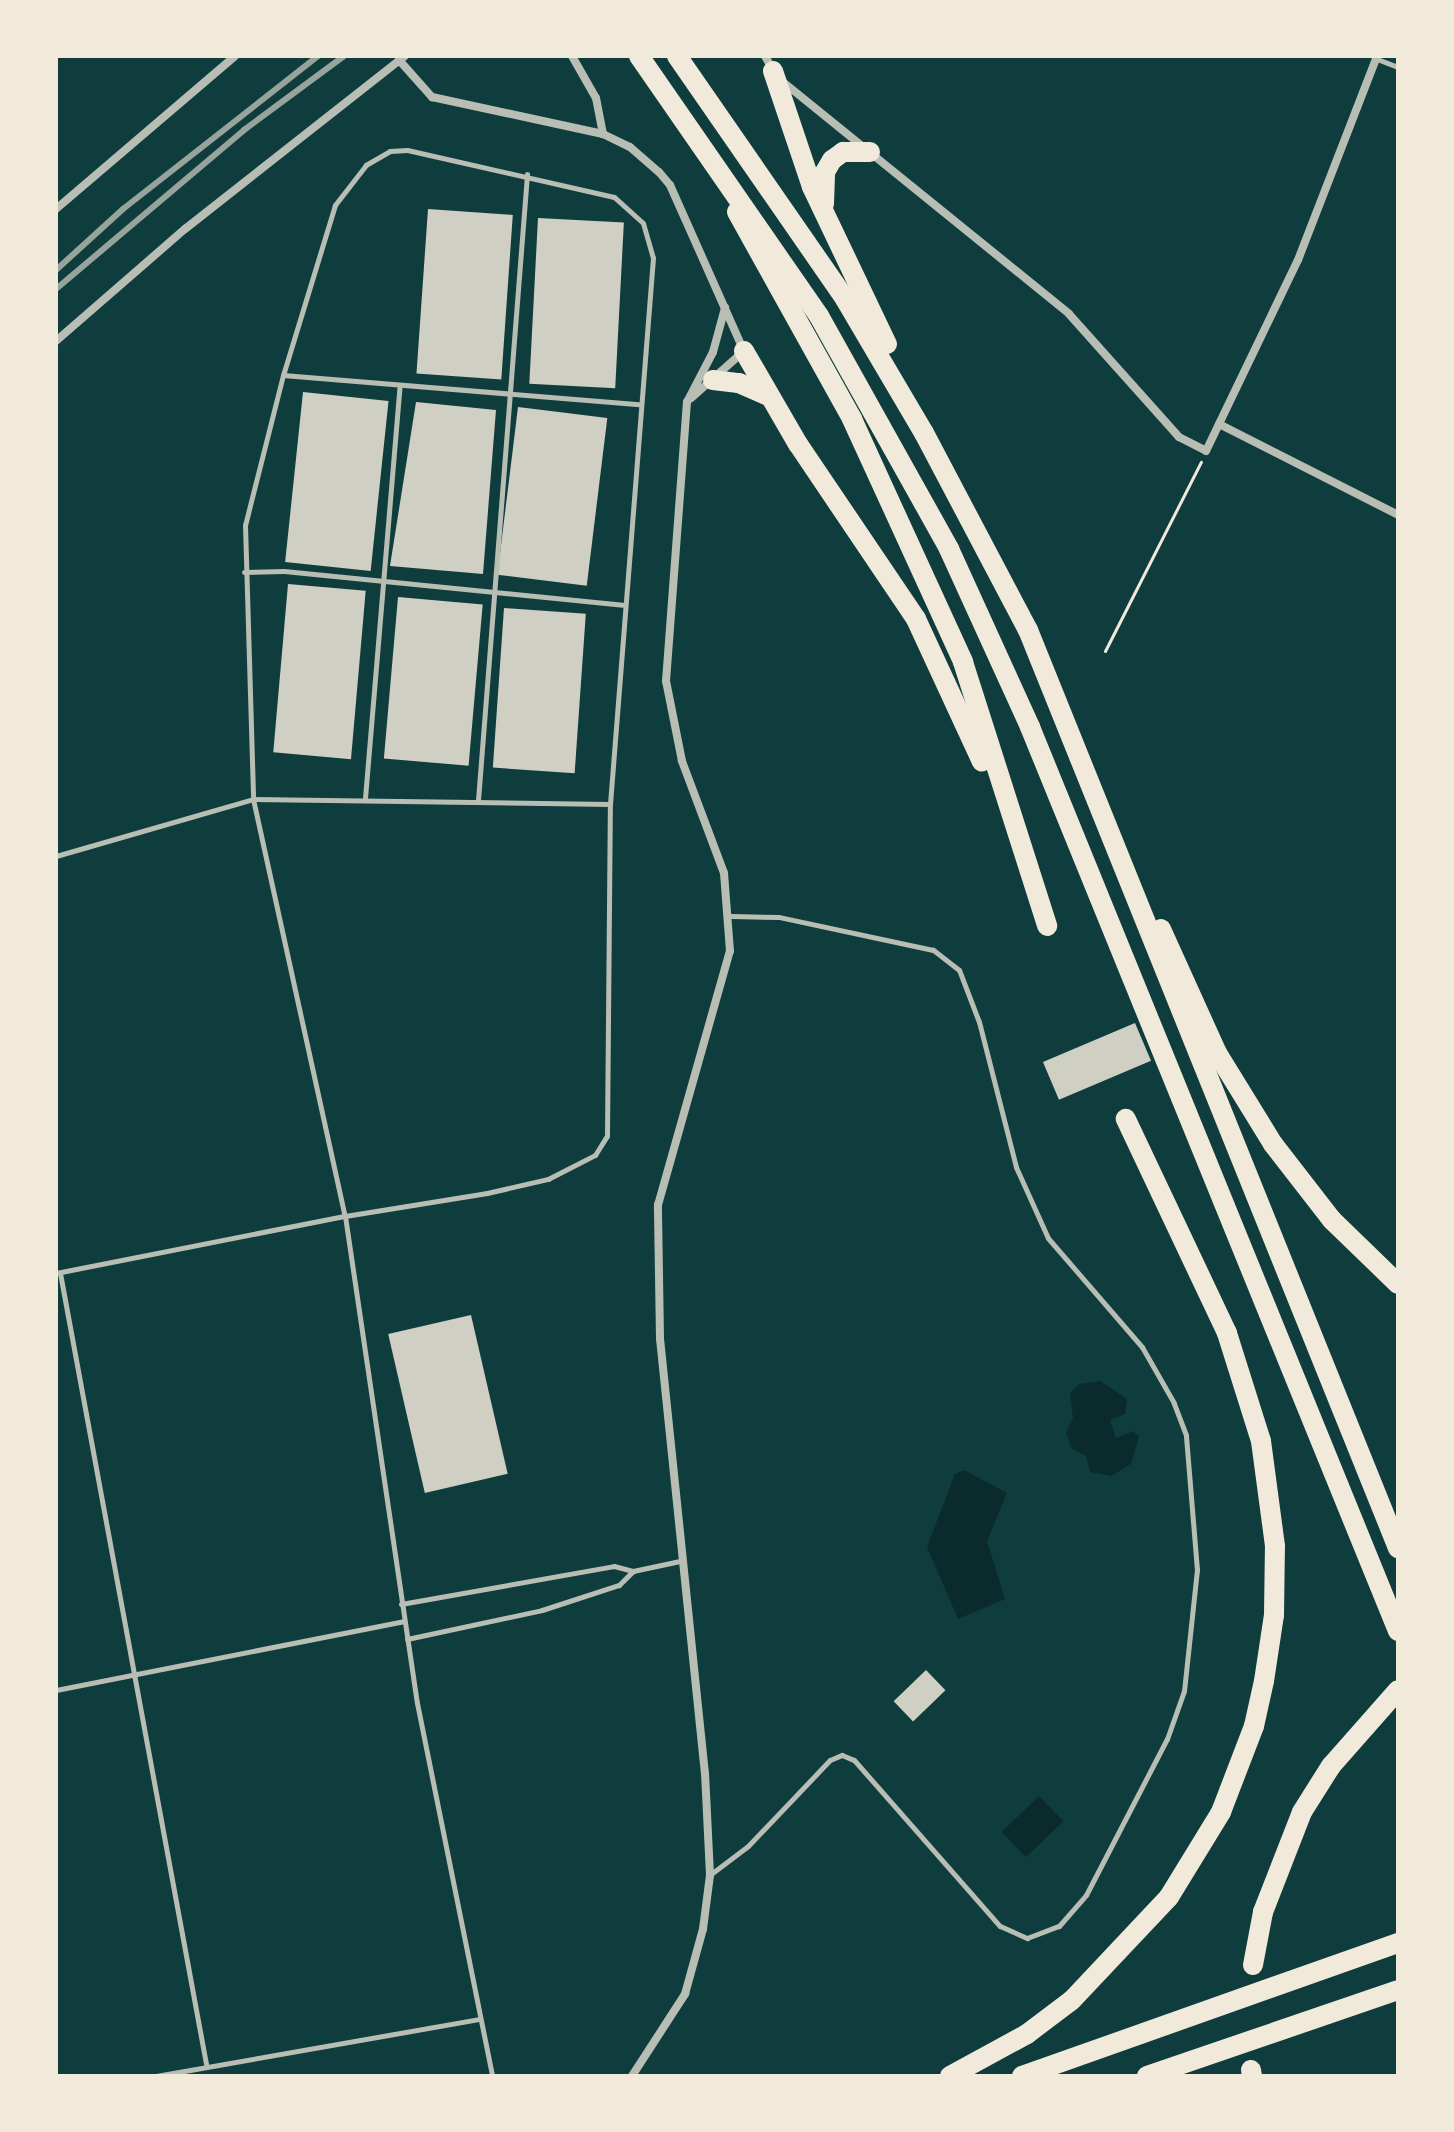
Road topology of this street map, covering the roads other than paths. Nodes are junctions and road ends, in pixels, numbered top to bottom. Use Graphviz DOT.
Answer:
graph roads {
  1 [pos="235,56"];
  2 [pos="572,56"];
  3 [pos="639,56"];
  4 [pos="677,56"];
  5 [pos="1376,57"];
  6 [pos="402,58"];
  7 [pos="769,64"];
  8 [pos="1398,67"];
  9 [pos="603,134"];
  10 [pos="870,152"];
  11 [pos="717,164"];
  12 [pos="527,174"];
  13 [pos="56,209"];
  14 [pos="828,223"];
  15 [pos="725,308"];
  16 [pos="56,341"];
  17 [pos="744,351"];
  18 [pos="283,375"];
  19 [pos="713,380"];
  20 [pos="400,385"];
  21 [pos="507,394"];
  22 [pos="766,395"];
  23 [pos="687,402"];
  24 [pos="639,404"];
  25 [pos="1219,424"];
  26 [pos="1398,515"];
  27 [pos="972,528"];
  28 [pos="244,572"];
  29 [pos="380,580"];
  30 [pos="491,591"];
  31 [pos="622,605"];
  32 [pos="365,798"];
  33 [pos="253,799"];
  34 [pos="478,800"];
  35 [pos="610,804"];
  36 [pos="1103,824"];
  37 [pos="56,856"];
  38 [pos="1029,874"];
  39 [pos="731,916"];
  40 [pos="1047,926"];
  41 [pos="1126,1119"];
  42 [pos="345,1216"];
  43 [pos="58,1273"];
  44 [pos="1398,1284"];
  45 [pos="1398,1548"];
  46 [pos="680,1561"];
  47 [pos="633,1571"];
  48 [pos="401,1604"];
  49 [pos="403,1621"];
  50 [pos="1398,1631"];
  51 [pos="407,1639"];
  52 [pos="134,1674"];
  53 [pos="56,1690"];
  54 [pos="1398,1690"];
  55 [pos="710,1875"];
  56 [pos="1398,1943"];
  57 [pos="1253,1965"];
  58 [pos="1398,1990"];
  59 [pos="480,2019"];
  60 [pos="206,2064"];
  61 [pos="156,2076"];
  62 [pos="492,2076"];
  63 [pos="632,2076"];
  64 [pos="950,2076"];
  65 [pos="1022,2076"];
  66 [pos="1147,2076"];
  1 -- 13 [label="street"];
  2 -- 9 [label="street"];
  3 -- 11 [label="highway"];
  4 -- 27 [label="highway"];
  5 -- 8 [label="lane"];
  5 -- 25 [label="street"];
  6 -- 9 [label="street"];
  6 -- 16 [label="street"];
  7 -- 10 [label="street"];
  7 -- 14 [label="highway"];
  9 -- 15 [label="street"];
  10 -- 14 [label="highway"];
  10 -- 25 [label="street"];
  11 -- 38 [label="highway"];
  11 -- 50 [label="highway"];
  12 -- 18 [label="lane"];
  12 -- 21 [label="lane"];
  12 -- 24 [label="lane"];
  14 -- 27 [label="highway"];
  15 -- 17 [label="street"];
  15 -- 23 [label="street"];
  17 -- 19 [label="street"];
  17 -- 22 [label="highway"];
  18 -- 20 [label="lane"];
  18 -- 28 [label="lane"];
  19 -- 22 [label="highway"];
  19 -- 23 [label="street"];
  20 -- 21 [label="lane"];
  20 -- 29 [label="lane"];
  21 -- 24 [label="lane"];
  21 -- 30 [label="lane"];
  22 -- 38 [label="highway"];
  23 -- 39 [label="street"];
  24 -- 31 [label="lane"];
  25 -- 26 [label="street"];
  27 -- 36 [label="highway"];
  28 -- 29 [label="lane"];
  28 -- 33 [label="lane"];
  29 -- 30 [label="lane"];
  29 -- 32 [label="lane"];
  30 -- 31 [label="lane"];
  30 -- 34 [label="lane"];
  31 -- 35 [label="lane"];
  32 -- 33 [label="lane"];
  32 -- 34 [label="lane"];
  33 -- 37 [label="lane"];
  33 -- 42 [label="lane"];
  34 -- 35 [label="lane"];
  35 -- 42 [label="lane"];
  36 -- 44 [label="highway"];
  36 -- 45 [label="highway"];
  38 -- 40 [label="highway"];
  39 -- 46 [label="street"];
  39 -- 55 [label="lane"];
  41 -- 64 [label="highway"];
  42 -- 43 [label="lane"];
  42 -- 48 [label="lane"];
  43 -- 52 [label="lane"];
  46 -- 47 [label="lane"];
  46 -- 55 [label="street"];
  47 -- 48 [label="lane"];
  47 -- 51 [label="lane"];
  48 -- 49 [label="lane"];
  49 -- 51 [label="lane"];
  49 -- 52 [label="lane"];
  51 -- 59 [label="lane"];
  52 -- 53 [label="lane"];
  52 -- 60 [label="lane"];
  54 -- 57 [label="highway"];
  55 -- 63 [label="street"];
  56 -- 65 [label="highway"];
  58 -- 66 [label="highway"];
  59 -- 60 [label="lane"];
  59 -- 62 [label="lane"];
  60 -- 61 [label="lane"];
}
